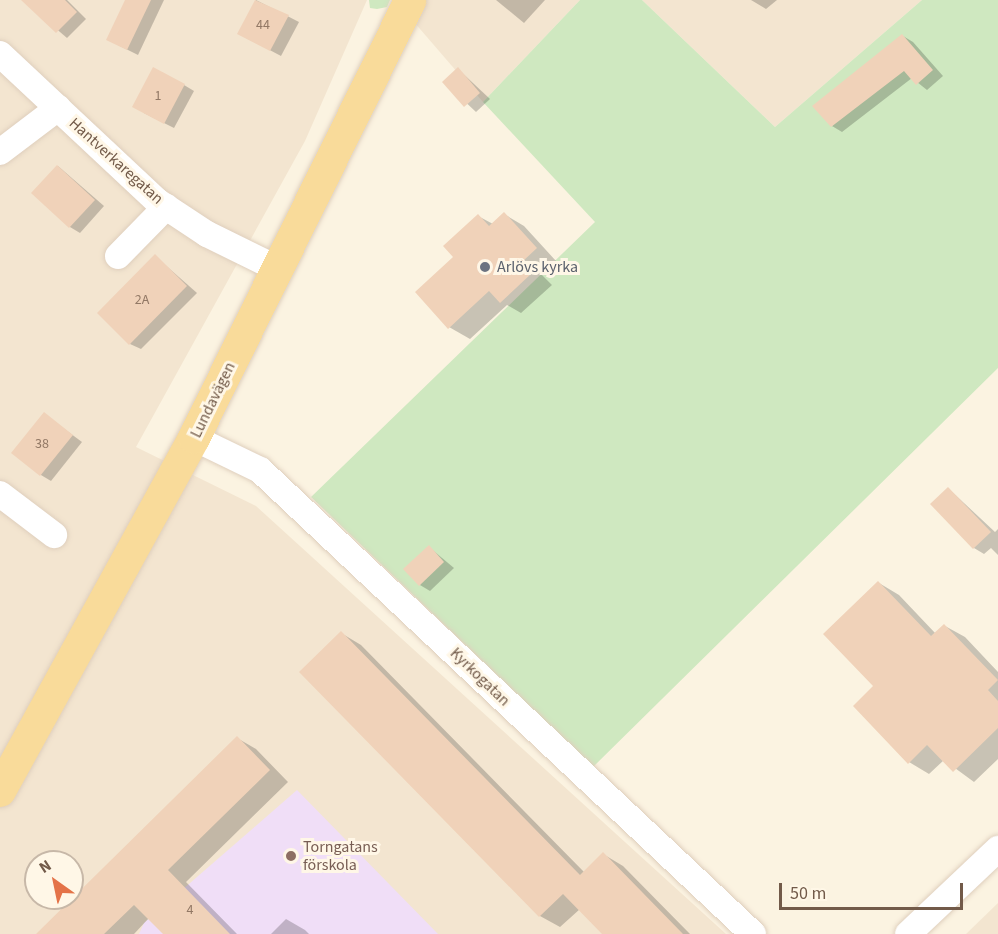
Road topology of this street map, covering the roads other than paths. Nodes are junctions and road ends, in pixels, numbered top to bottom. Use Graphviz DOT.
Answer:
graph roads {
  1 [pos="410,0"];
  2 [pos="0,54"];
  3 [pos="58,108"];
  4 [pos="0,152"];
  5 [pos="166,207"];
  6 [pos="118,256"];
  7 [pos="276,268"];
  8 [pos="194,438"];
  9 [pos="0,494"];
  10 [pos="54,535"];
  11 [pos="0,791"];
  12 [pos="998,849"];
  13 [pos="753,934"];
  14 [pos="908,934"];
  1 -- 7 [label="main road, Lundavägen"];
  2 -- 3 [label="street, Hantverkaregatan"];
  3 -- 4 [label="street"];
  3 -- 5 [label="street, Hantverkaregatan"];
  5 -- 6 [label="street"];
  5 -- 7 [label="street, Hantverkaregatan"];
  7 -- 8 [label="main road, Lundavägen"];
  8 -- 11 [label="main road, Lundavägen"];
  8 -- 13 [label="street, Kyrkogatan"];
  9 -- 10 [label="street"];
  12 -- 14 [label="street"];
}
